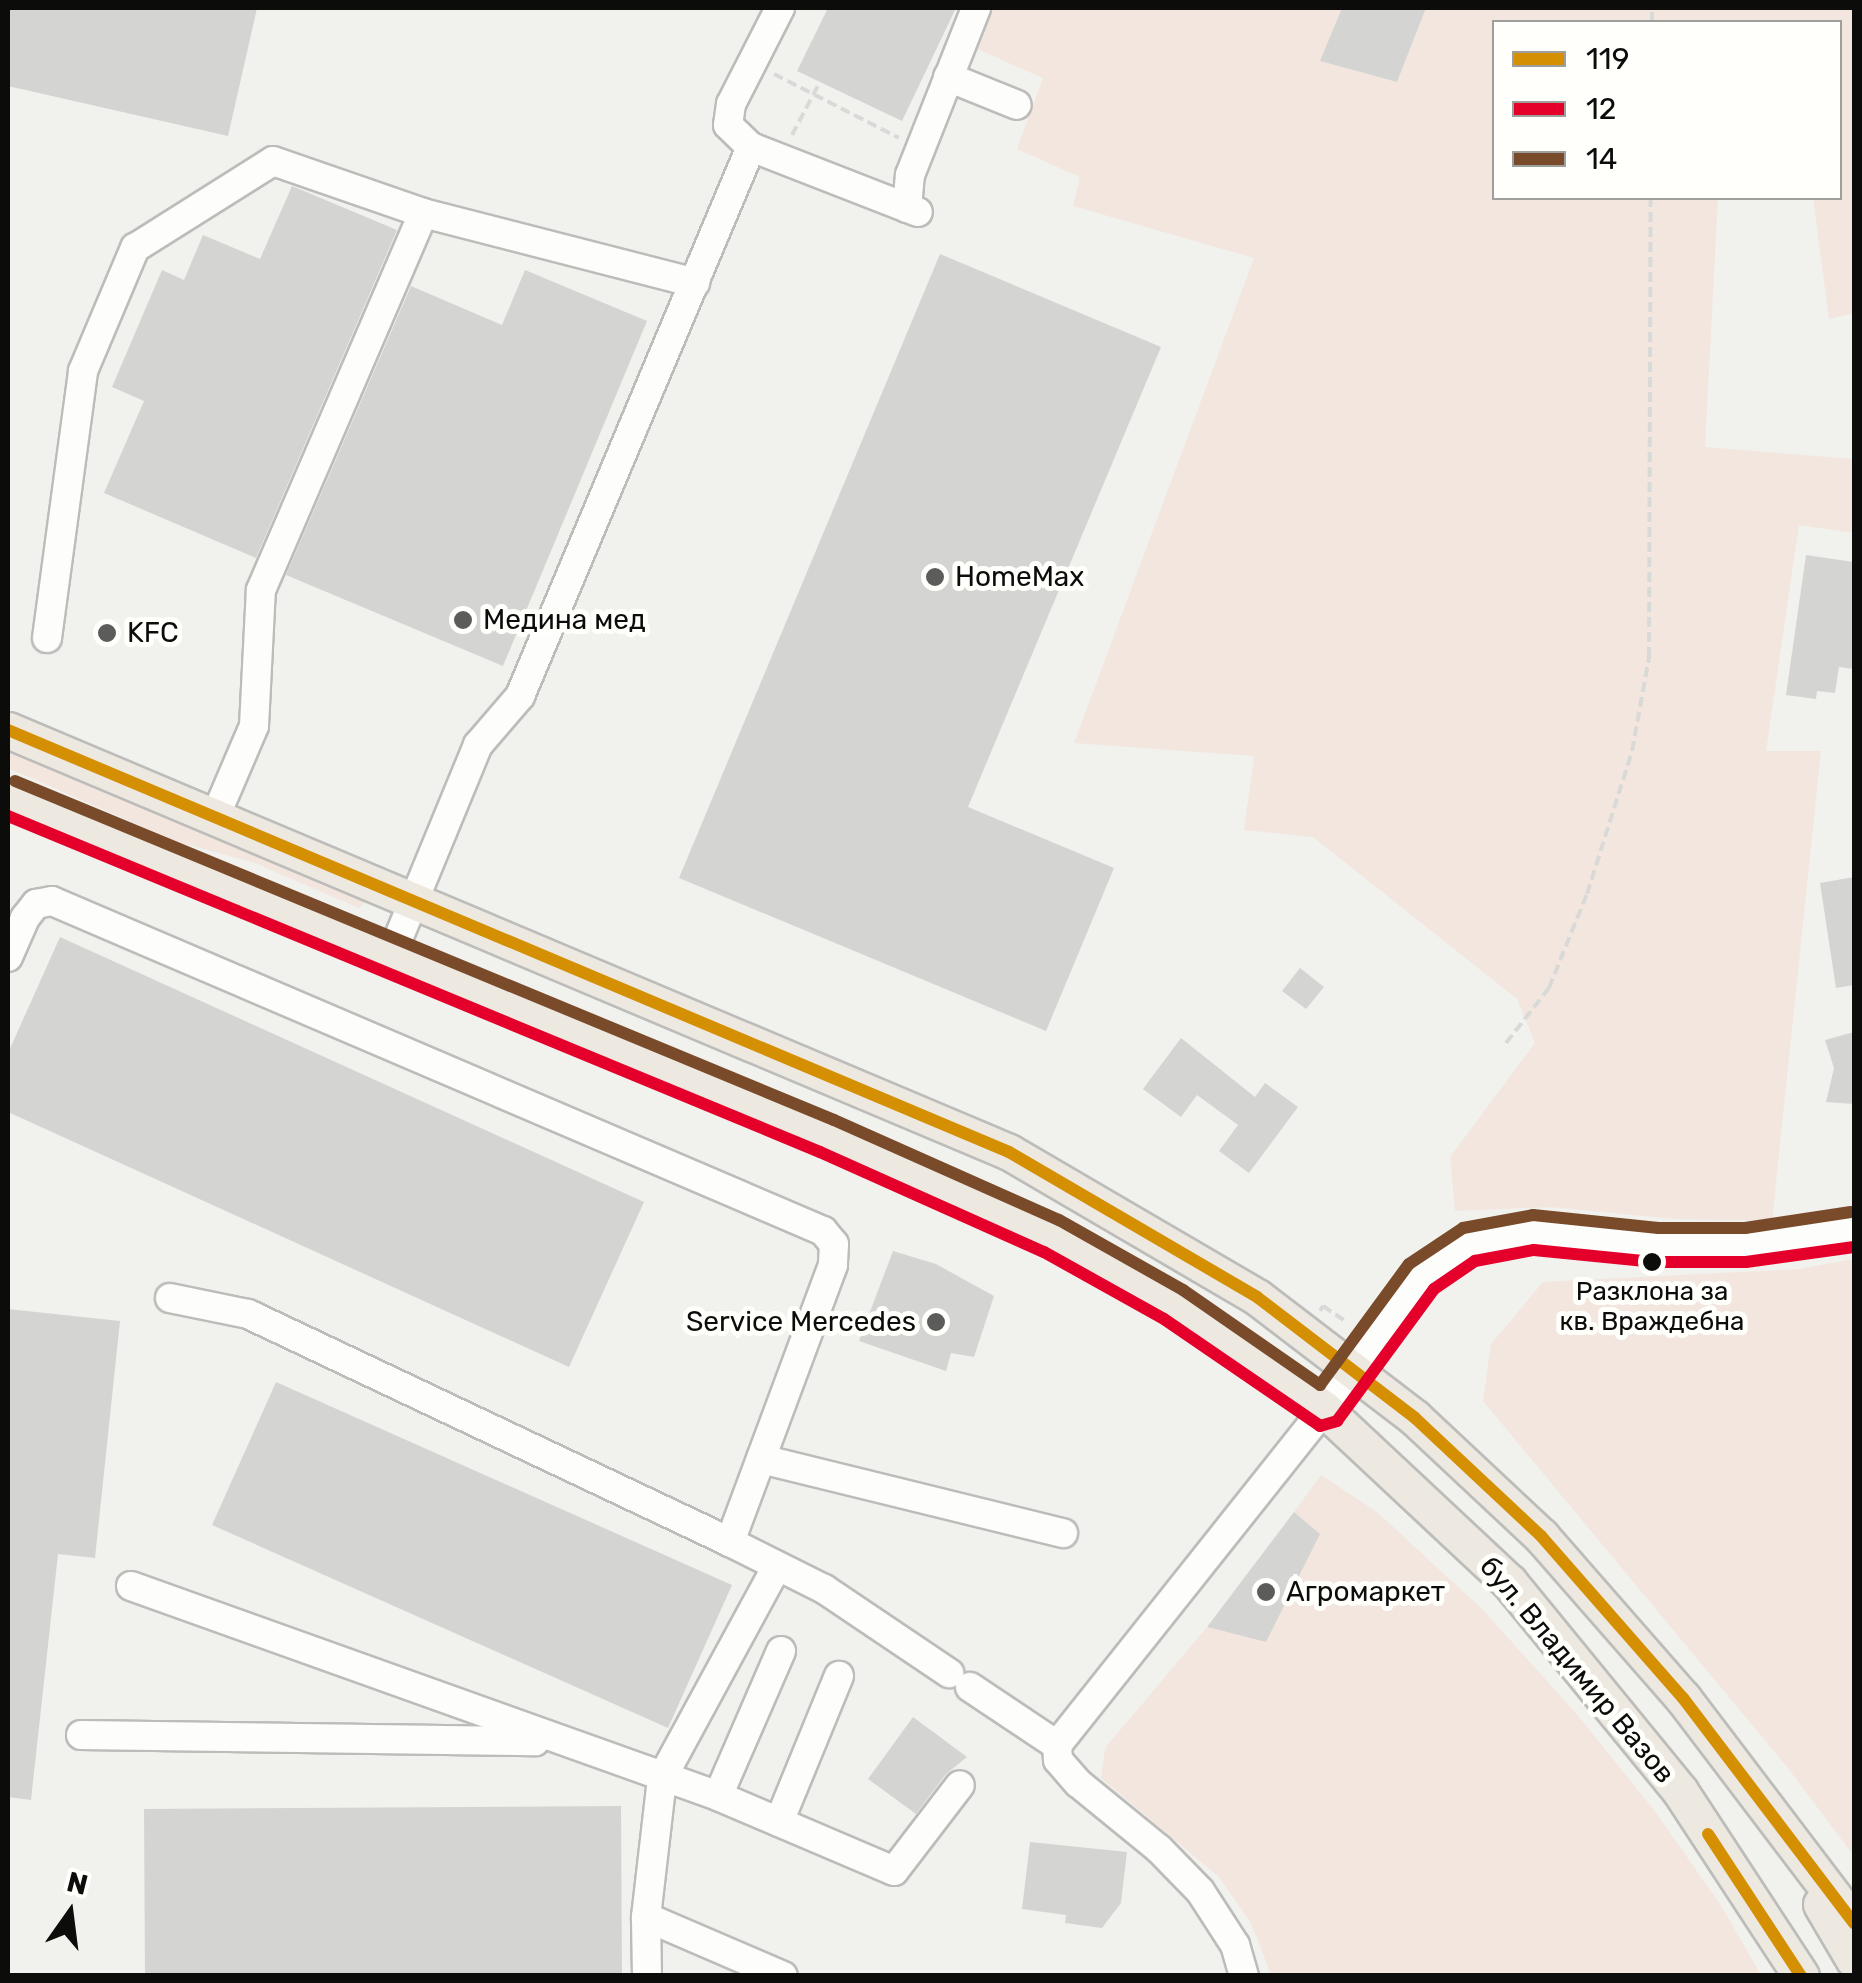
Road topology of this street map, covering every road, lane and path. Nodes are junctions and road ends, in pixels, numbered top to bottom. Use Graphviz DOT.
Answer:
graph roads {
  1 [pos="780,8"];
  2 [pos="976,8"];
  3 [pos="752,62"];
  4 [pos="948,76"];
  5 [pos="820,82"];
  6 [pos="813,95"];
  7 [pos="1018,104"];
  8 [pos="794,128"];
  9 [pos="751,147"];
  10 [pos="920,150"];
  11 [pos="1651,200"];
  12 [pos="422,213"];
  13 [pos="695,283"];
  14 [pos="47,638"];
  15 [pos="8,730"];
  16 [pos="8,797"];
  17 [pos="215,817"];
  18 [pos="413,901"];
  19 [pos="391,956"];
  20 [pos="8,957"];
  21 [pos="1506,1043"];
  22 [pos="1854,1229"];
  23 [pos="170,1298"];
  24 [pos="1323,1306"];
  25 [pos="1344,1320"];
  26 [pos="1353,1371"];
  27 [pos="1324,1409"];
  28 [pos="761,1458"];
  29 [pos="1063,1533"];
  30 [pos="730,1542"];
  31 [pos="777,1566"];
  32 [pos="130,1586"];
  33 [pos="781,1652"];
  34 [pos="839,1676"];
  35 [pos="81,1735"];
  36 [pos="559,1741"];
  37 [pos="1057,1746"];
  38 [pos="662,1778"];
  39 [pos="960,1785"];
  40 [pos="718,1796"];
  41 [pos="1770,1817"];
  42 [pos="779,1822"];
  43 [pos="646,1917"];
  44 [pos="1854,1923"];
  45 [pos="1854,1960"];
  46 [pos="647,1976"];
  47 [pos="784,1976"];
  48 [pos="1244,1976"];
  49 [pos="1801,1976"];
  1 -- 3 [label="street"];
  2 -- 4 [label="street"];
  3 -- 6 [label="path"];
  3 -- 9 [label="street"];
  4 -- 7 [label="street"];
  4 -- 10 [label="street"];
  5 -- 6 [label="path"];
  6 -- 8 [label="path"];
  6 -- 10 [label="path"];
  9 -- 10 [label="street"];
  9 -- 13 [label="street"];
  11 -- 21 [label="path"];
  12 -- 13 [label="street"];
  12 -- 14 [label="street"];
  12 -- 17 [label="street"];
  13 -- 18 [label="street"];
  15 -- 17 [label="main road, бул. Владимир Вазов"];
  16 -- 19 [label="main road, бул. Владимир Вазов"];
  17 -- 18 [label="main road, бул. Владимир Вазов"];
  18 -- 19 [label="street"];
  18 -- 26 [label="main road, бул. Владимир Вазов"];
  19 -- 27 [label="main road, бул. Владимир Вазов"];
  20 -- 28 [label="street"];
  22 -- 26 [label="street"];
  23 -- 30 [label="street"];
  24 -- 25 [label="path"];
  26 -- 27 [label="street"];
  26 -- 41 [label="main road, бул. Владимир Вазов"];
  27 -- 37 [label="street"];
  27 -- 49 [label="main road, бул. Владимир Вазов"];
  28 -- 29 [label="street"];
  28 -- 30 [label="street"];
  30 -- 31 [label="street"];
  31 -- 37 [label="street"];
  31 -- 38 [label="street"];
  32 -- 36 [label="street"];
  33 -- 40 [label="street"];
  34 -- 42 [label="street"];
  35 -- 36 [label="street"];
  36 -- 38 [label="street"];
  37 -- 48 [label="street"];
  38 -- 40 [label="street"];
  38 -- 43 [label="street"];
  39 -- 42 [label="street"];
  40 -- 42 [label="street"];
  41 -- 44 [label="main road"];
  41 -- 45 [label="main road"];
  43 -- 46 [label="street"];
  43 -- 47 [label="street"];
}
